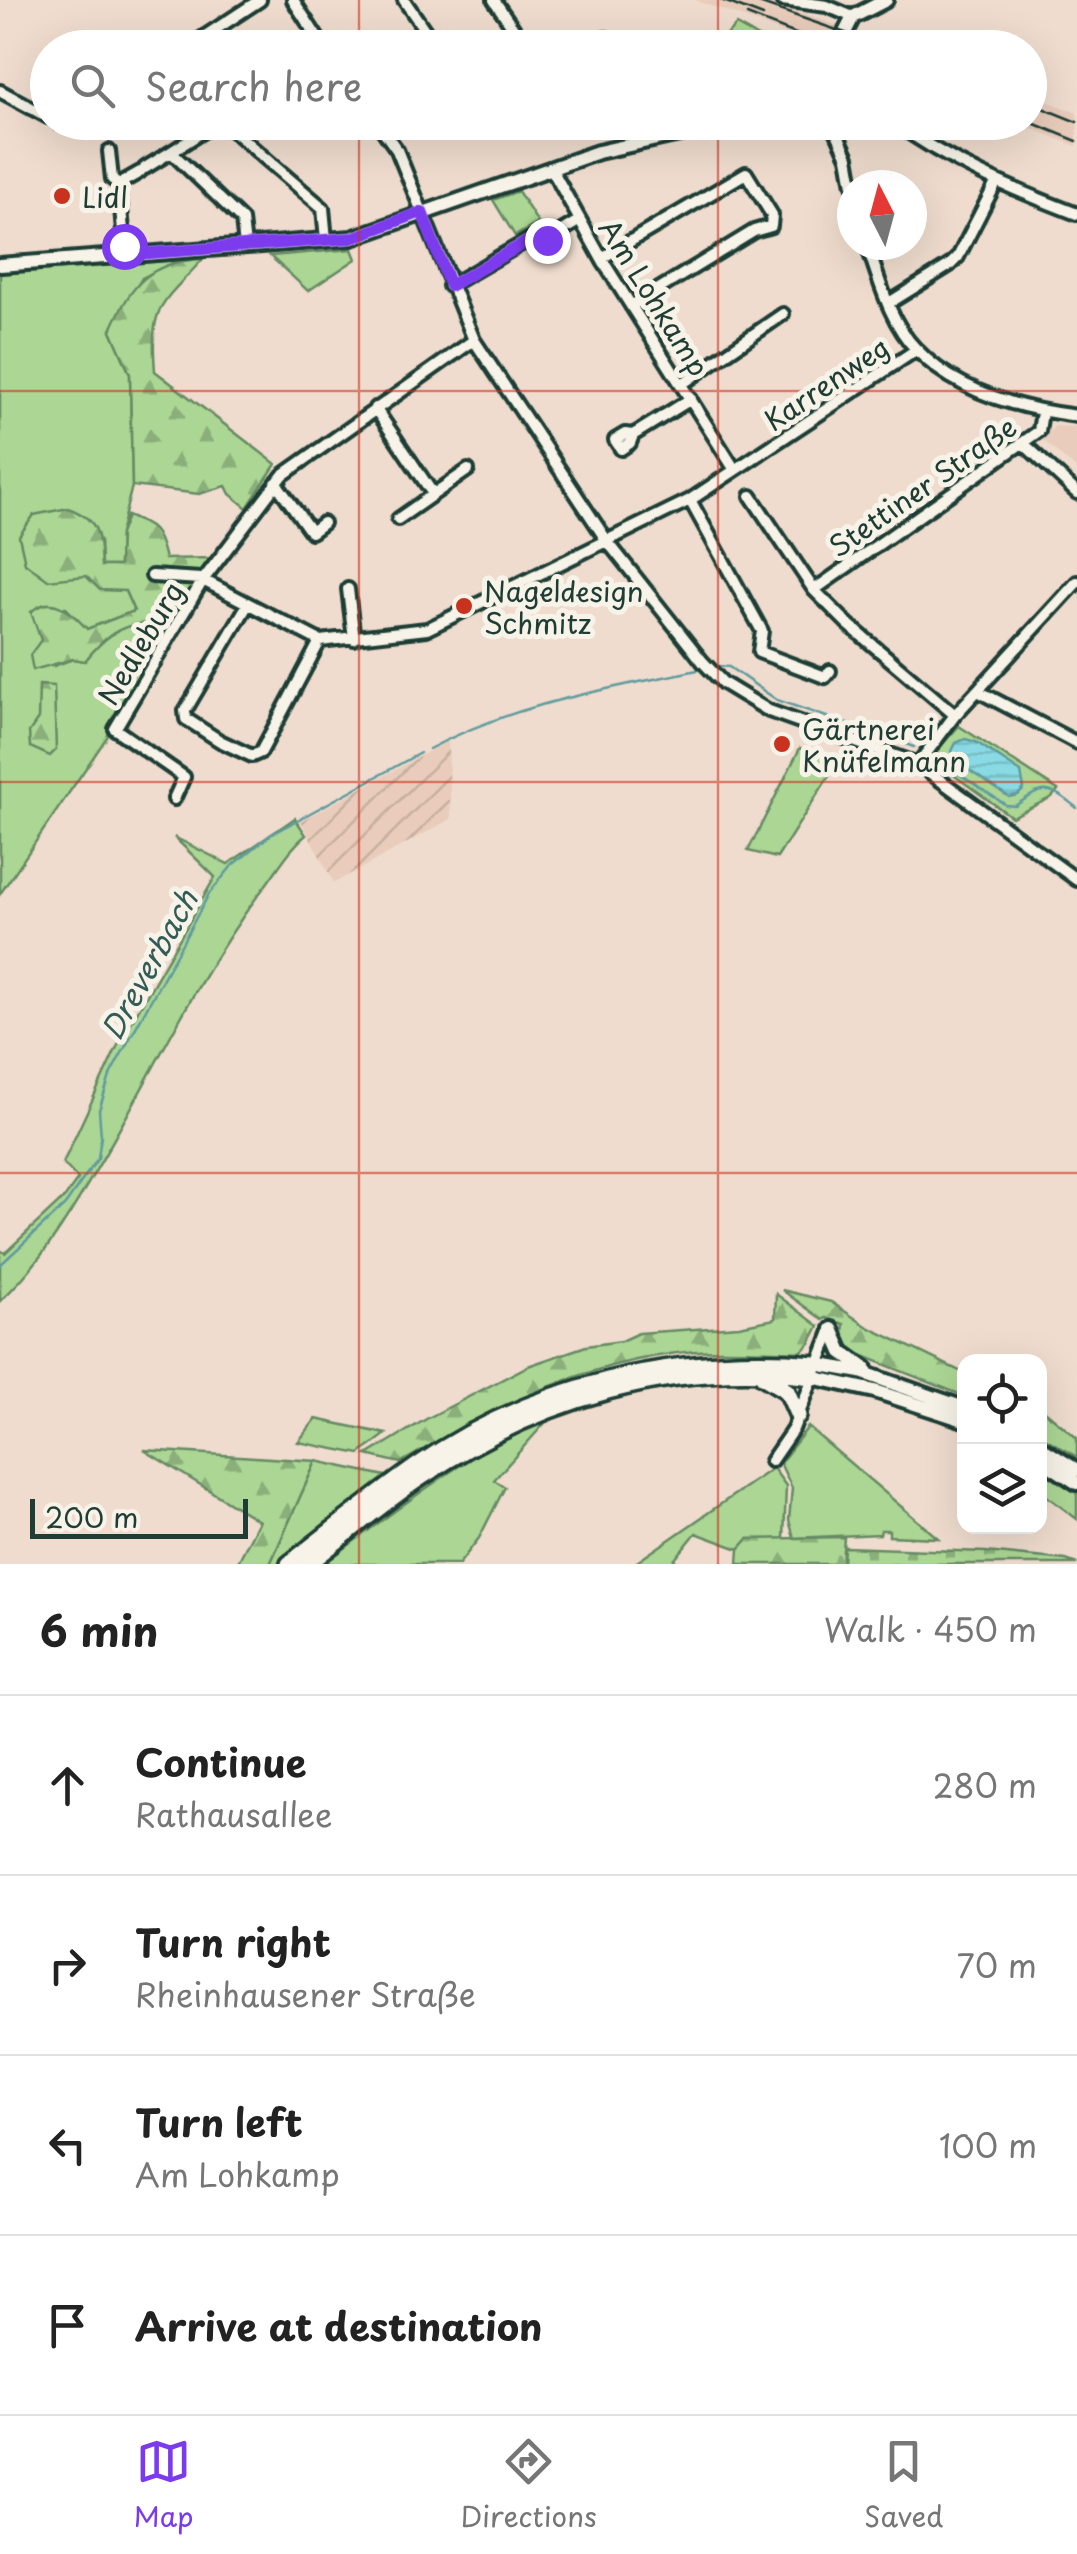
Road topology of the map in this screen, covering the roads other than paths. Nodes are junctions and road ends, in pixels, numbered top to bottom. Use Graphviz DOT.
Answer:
graph roads {
  1 [pos="260,0"];
  2 [pos="293,0"];
  3 [pos="404,0"];
  4 [pos="494,0"];
  5 [pos="782,0"];
  6 [pos="886,0"];
  7 [pos="853,18"];
  8 [pos="214,30"];
  9 [pos="312,30"];
  10 [pos="425,30"];
  11 [pos="515,30"];
  12 [pos="847,30"];
  13 [pos="0,91"];
  14 [pos="30,107"];
  15 [pos="190,140"];
  16 [pos="244,140"];
  17 [pos="390,140"];
  18 [pos="652,140"];
  19 [pos="843,140"];
  20 [pos="918,140"];
  21 [pos="109,151"];
  22 [pos="171,152"];
  23 [pos="551,168"];
  24 [pos="850,170"];
  25 [pos="119,184"];
  26 [pos="996,184"];
  27 [pos="422,212"];
  28 [pos="1077,214"];
  29 [pos="580,220"];
  30 [pos="326,240"];
  31 [pos="244,246"];
  32 [pos="124,255"];
  33 [pos="602,258"];
  34 [pos="872,260"];
  35 [pos="0,266"];
  36 [pos="450,286"];
  37 [pos="889,304"];
  38 [pos="631,306"];
  39 [pos="783,314"];
  40 [pos="474,340"];
  41 [pos="916,350"];
  42 [pos="682,384"];
  43 [pos="691,399"];
  44 [pos="375,408"];
  45 [pos="1042,412"];
  46 [pos="1077,416"];
  47 [pos="633,435"];
  48 [pos="1023,444"];
  49 [pos="468,470"];
  50 [pos="735,470"];
  51 [pos="276,483"];
  52 [pos="1077,493"];
  53 [pos="433,494"];
  54 [pos="751,496"];
  55 [pos="690,500"];
  56 [pos="398,519"];
  57 [pos="323,523"];
  58 [pos="608,541"];
  59 [pos="152,576"];
  60 [pos="203,580"];
  61 [pos="1077,582"];
  62 [pos="348,589"];
  63 [pos="814,590"];
  64 [pos="248,604"];
  65 [pos="354,638"];
  66 [pos="320,641"];
  67 [pos="830,671"];
  68 [pos="978,691"];
  69 [pos="955,715"];
  70 [pos="1077,743"];
  71 [pos="918,764"];
  72 [pos="174,799"];
  73 [pos="1077,880"];
  74 [pos="832,1329"];
  75 [pos="814,1371"];
  76 [pos="754,1373"];
  77 [pos="882,1378"];
  78 [pos="957,1405"];
  79 [pos="798,1416"];
  80 [pos="957,1418"];
  81 [pos="1047,1451"];
  82 [pos="771,1461"];
  83 [pos="1047,1464"];
  84 [pos="1077,1470"];
  85 [pos="1077,1483"];
  86 [pos="289,1564"];
  87 [pos="308,1564"];
  1 -- 8 [label="street"];
  2 -- 9 [label="street"];
  3 -- 10 [label="street"];
  4 -- 11 [label="street"];
  5 -- 7 [label="street"];
  6 -- 7 [label="main road"];
  7 -- 12 [label="main road"];
  13 -- 14 [label="street"];
  15 -- 22 [label="street"];
  16 -- 30 [label="street"];
  17 -- 27 [label="street"];
  18 -- 23 [label="main road"];
  19 -- 24 [label="street"];
  20 -- 26 [label="street"];
  21 -- 25 [label="street"];
  22 -- 25 [label="street"];
  22 -- 31 [label="street"];
  23 -- 27 [label="main road"];
  23 -- 29 [label="street, Am Lohkamp"];
  25 -- 32 [label="street"];
  26 -- 28 [label="street"];
  26 -- 37 [label="street"];
  27 -- 30 [label="main road"];
  27 -- 36 [label="street"];
  29 -- 33 [label="street, Am Lohkamp"];
  29 -- 36 [label="street, Am Lohkamp"];
  30 -- 31 [label="main road"];
  31 -- 32 [label="main road"];
  32 -- 35 [label="main road"];
  33 -- 38 [label="street, Am Lohkamp"];
  33 -- 38 [label="street"];
  34 -- 37 [label="street"];
  36 -- 40 [label="street"];
  37 -- 41 [label="street"];
  38 -- 42 [label="street, Am Lohkamp"];
  39 -- 42 [label="street"];
  40 -- 44 [label="street, Nedleburg"];
  40 -- 58 [label="street"];
  41 -- 45 [label="street, Karrenweg"];
  41 -- 50 [label="street, Karrenweg"];
  42 -- 43 [label="street, Am Lohkamp"];
  43 -- 47 [label="street, Am Lohkamp"];
  43 -- 50 [label="street, Am Lohkamp"];
  44 -- 51 [label="street, Nedleburg"];
  44 -- 53 [label="street"];
  45 -- 46 [label="street, Karrenweg"];
  45 -- 48 [label="street, Stettiner Straße"];
  48 -- 52 [label="street"];
  48 -- 63 [label="street, Stettiner Straße"];
  49 -- 53 [label="street"];
  50 -- 55 [label="street, Karrenweg"];
  51 -- 57 [label="street"];
  51 -- 60 [label="street, Nedleburg"];
  53 -- 56 [label="street"];
  54 -- 63 [label="street"];
  55 -- 58 [label="street, Karrenweg"];
  55 -- 67 [label="street"];
  58 -- 65 [label="street, Karrenweg"];
  58 -- 71 [label="street"];
  59 -- 60 [label="street"];
  60 -- 64 [label="street"];
  60 -- 72 [label="street, Nedleburg"];
  61 -- 68 [label="street"];
  62 -- 65 [label="street"];
  63 -- 69 [label="street"];
  64 -- 66 [label="street"];
  64 -- 66 [label="street"];
  65 -- 66 [label="street, Karrenweg"];
  68 -- 69 [label="street"];
  68 -- 70 [label="street"];
  69 -- 71 [label="street"];
  71 -- 73 [label="street"];
  74 -- 75 [label="street"];
  74 -- 77 [label="main road"];
  75 -- 76 [label="highway"];
  75 -- 77 [label="main road"];
  75 -- 79 [label="street"];
  75 -- 80 [label="main road"];
  75 -- 86 [label="highway"];
  76 -- 79 [label="highway"];
  76 -- 87 [label="highway"];
  77 -- 78 [label="main road"];
  79 -- 82 [label="street"];
  81 -- 84 [label="main road"];
  83 -- 85 [label="main road"];
}
